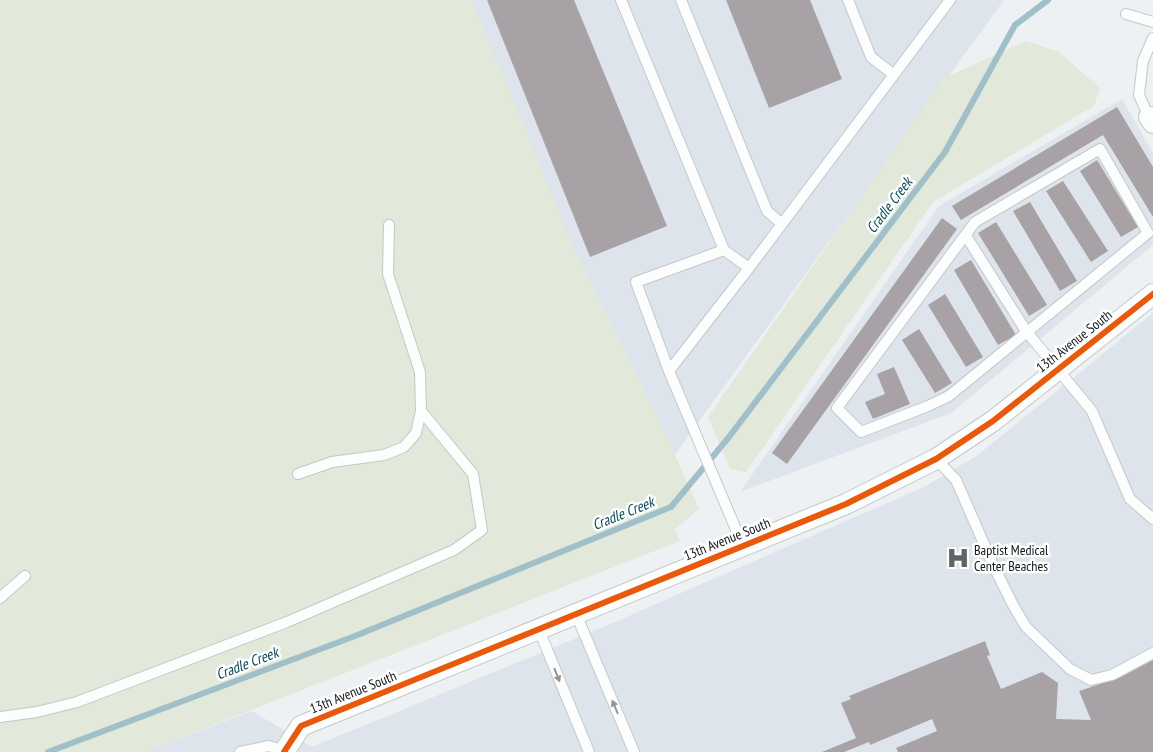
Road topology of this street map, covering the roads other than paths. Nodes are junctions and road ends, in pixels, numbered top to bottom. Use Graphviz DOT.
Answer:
graph roads {
  1 [pos="621,0"];
  2 [pos="681,0"];
  3 [pos="848,0"];
  4 [pos="950,0"];
  5 [pos="1126,14"];
  6 [pos="1153,22"];
  7 [pos="1153,38"];
  8 [pos="894,75"];
  9 [pos="1151,120"];
  10 [pos="389,224"];
  11 [pos="782,224"];
  12 [pos="966,236"];
  13 [pos="724,250"];
  14 [pos="749,268"];
  15 [pos="1153,294"];
  16 [pos="1027,332"];
  17 [pos="1058,369"];
  18 [pos="669,371"];
  19 [pos="421,411"];
  20 [pos="936,459"];
  21 [pos="298,474"];
  22 [pos="1153,519"];
  23 [pos="743,546"];
  24 [pos="25,576"];
  25 [pos="0,598"];
  26 [pos="576,614"];
  27 [pos="539,630"];
  28 [pos="1153,653"];
  29 [pos="0,717"];
  30 [pos="284,751"];
  31 [pos="240,752"];
  32 [pos="589,752"];
  33 [pos="634,752"];
  1 -- 13 [label="lane"];
  2 -- 11 [label="lane"];
  3 -- 8 [label="lane"];
  4 -- 8 [label="lane"];
  5 -- 6 [label="lane"];
  7 -- 9 [label="lane"];
  8 -- 11 [label="lane"];
  10 -- 19 [label="lane"];
  11 -- 14 [label="lane"];
  12 -- 16 [label="lane"];
  12 -- 16 [label="lane"];
  12 -- 16 [label="lane"];
  13 -- 14 [label="lane"];
  13 -- 18 [label="lane"];
  14 -- 18 [label="lane"];
  15 -- 17 [label="street, 13th Avenue South"];
  16 -- 17 [label="lane"];
  17 -- 20 [label="street, 13th Avenue South"];
  17 -- 22 [label="lane"];
  18 -- 23 [label="lane"];
  19 -- 21 [label="lane"];
  19 -- 29 [label="lane"];
  20 -- 23 [label="street, 13th Avenue South"];
  20 -- 28 [label="lane"];
  23 -- 26 [label="street, 13th Avenue South"];
  24 -- 25 [label="lane"];
  26 -- 27 [label="street, 13th Avenue South"];
  33 -- 26 [label="lane, one-way"];
  27 -- 30 [label="street, 13th Avenue South"];
  27 -- 32 [label="lane, one-way"];
  30 -- 31 [label="lane"];
}
